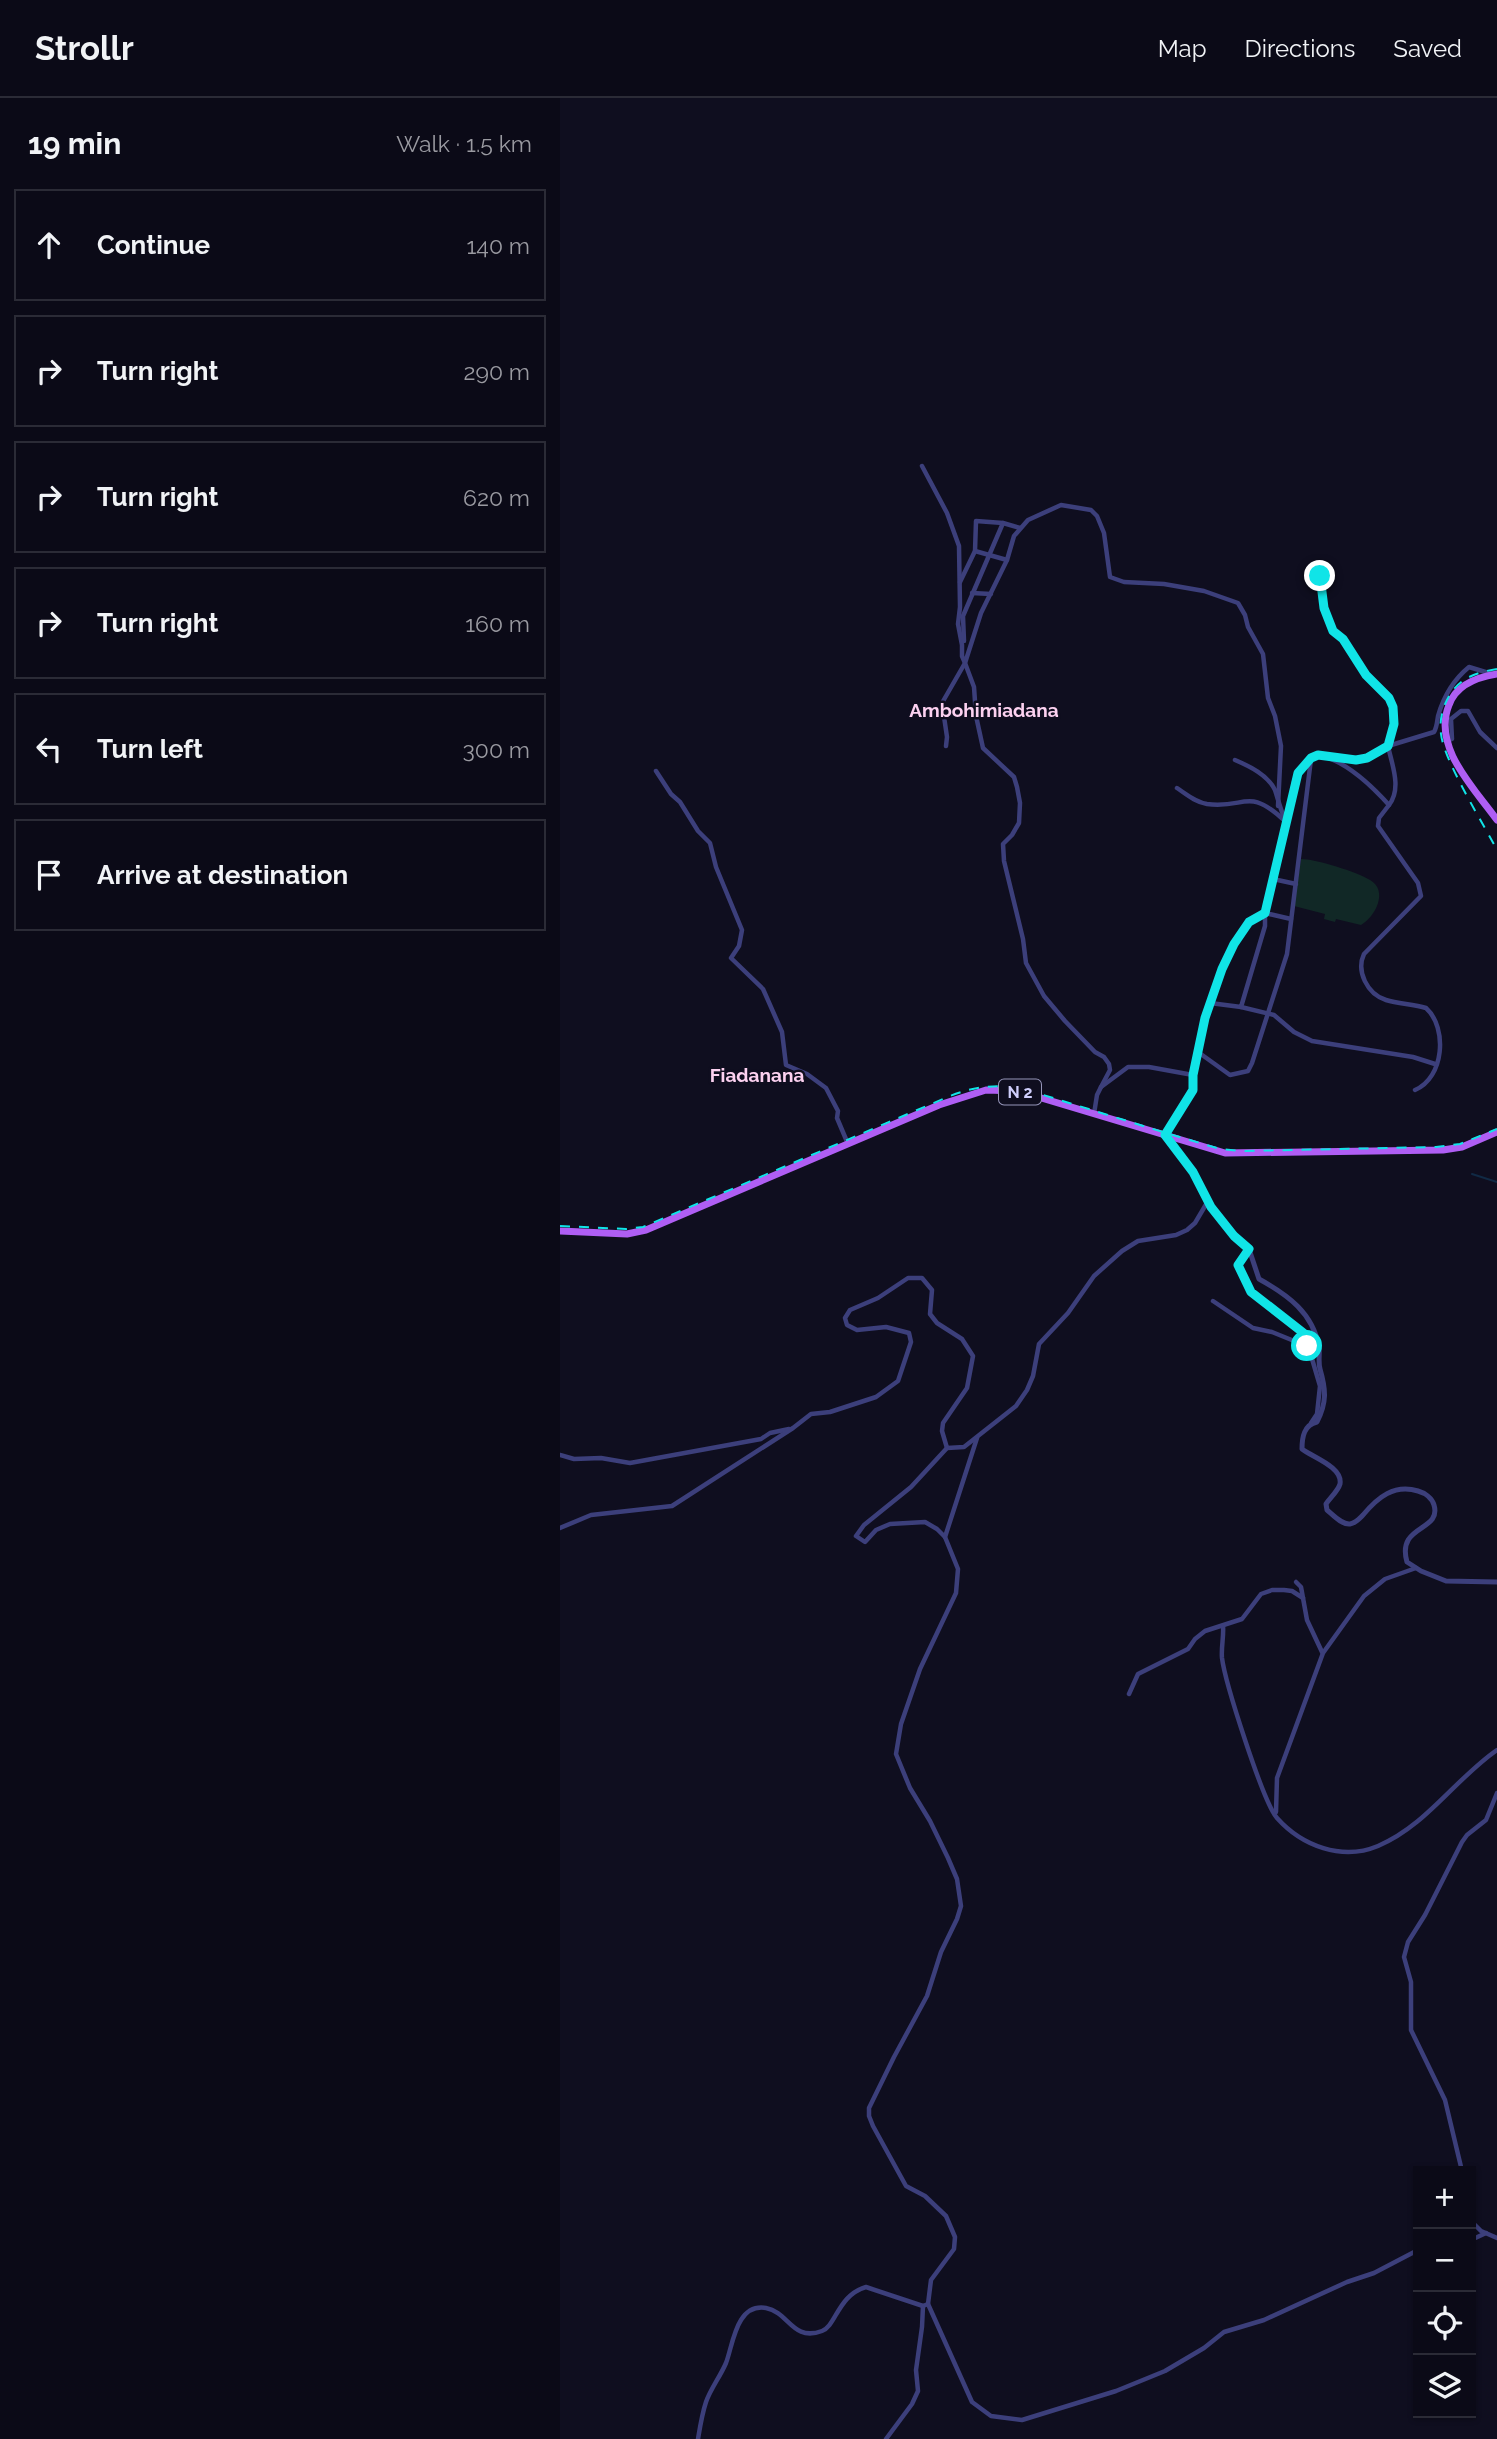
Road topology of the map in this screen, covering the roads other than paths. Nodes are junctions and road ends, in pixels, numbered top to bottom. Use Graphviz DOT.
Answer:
graph roads {
  1 [pos="922,466"];
  2 [pos="1003,523"];
  3 [pos="1020,528"];
  4 [pos="975,551"];
  5 [pos="991,555"];
  6 [pos="1007,560"];
  7 [pos="1320,576"];
  8 [pos="959,583"];
  9 [pos="972,593"];
  10 [pos="990,594"];
  11 [pos="962,645"];
  12 [pos="965,663"];
  13 [pos="1495,674"];
  14 [pos="1446,741"];
  15 [pos="946,746"];
  16 [pos="1388,746"];
  17 [pos="1497,748"];
  18 [pos="1328,757"];
  19 [pos="1311,758"];
  20 [pos="1235,760"];
  21 [pos="656,771"];
  22 [pos="1177,788"];
  23 [pos="1389,805"];
  24 [pos="1279,806"];
  25 [pos="1497,820"];
  26 [pos="1286,822"];
  27 [pos="1273,879"];
  28 [pos="1296,884"];
  29 [pos="1265,913"];
  30 [pos="1291,919"];
  31 [pos="1210,1003"];
  32 [pos="1241,1007"];
  33 [pos="1269,1013"];
  34 [pos="1198,1052"];
  35 [pos="1436,1064"];
  36 [pos="1193,1075"];
  37 [pos="1101,1087"];
  38 [pos="1415,1090"];
  39 [pos="1094,1115"];
  40 [pos="1497,1132"];
  41 [pos="1165,1135"];
  42 [pos="848,1144"];
  43 [pos="1208,1202"];
  44 [pos="560,1231"];
  45 [pos="1249,1249"];
  46 [pos="1213,1301"];
  47 [pos="1311,1355"];
  48 [pos="1311,1423"];
  49 [pos="793,1428"];
  50 [pos="977,1438"];
  51 [pos="947,1447"];
  52 [pos="560,1455"];
  53 [pos="560,1528"];
  54 [pos="945,1537"];
  55 [pos="1416,1568"];
  56 [pos="1296,1582"];
  57 [pos="1497,1582"];
  58 [pos="1303,1598"];
  59 [pos="1223,1626"];
  60 [pos="1322,1653"];
  61 [pos="1129,1694"];
  62 [pos="1497,1750"];
  63 [pos="1497,1793"];
  64 [pos="1276,1817"];
  65 [pos="1461,2166"];
  66 [pos="1476,2228"];
  67 [pos="1487,2232"];
  68 [pos="1476,2238"];
  69 [pos="1497,2238"];
  70 [pos="1413,2254"];
  71 [pos="925,2305"];
  72 [pos="698,2439"];
  73 [pos="886,2439"];
  1 -- 8 [label="street"];
  2 -- 3 [label="street"];
  2 -- 4 [label="street"];
  2 -- 5 [label="street"];
  3 -- 6 [label="street"];
  3 -- 24 [label="street"];
  4 -- 5 [label="street"];
  4 -- 8 [label="street"];
  5 -- 6 [label="street"];
  5 -- 9 [label="street"];
  6 -- 10 [label="street"];
  7 -- 16 [label="street"];
  8 -- 11 [label="street"];
  9 -- 10 [label="street"];
  9 -- 11 [label="street"];
  10 -- 12 [label="street"];
  11 -- 12 [label="street"];
  12 -- 15 [label="street"];
  12 -- 37 [label="street"];
  13 -- 14 [label="main road"];
  13 -- 16 [label="street"];
  14 -- 17 [label="street"];
  14 -- 25 [label="main road"];
  16 -- 18 [label="street"];
  16 -- 23 [label="street"];
  18 -- 19 [label="street"];
  18 -- 23 [label="street"];
  19 -- 26 [label="street"];
  19 -- 28 [label="street"];
  20 -- 24 [label="street"];
  21 -- 42 [label="street"];
  22 -- 26 [label="street"];
  23 -- 35 [label="street"];
  24 -- 26 [label="street"];
  26 -- 27 [label="street"];
  27 -- 28 [label="street"];
  27 -- 29 [label="street"];
  28 -- 30 [label="street"];
  29 -- 30 [label="street"];
  29 -- 31 [label="street"];
  29 -- 32 [label="street"];
  30 -- 33 [label="street"];
  31 -- 32 [label="street"];
  31 -- 34 [label="street"];
  32 -- 33 [label="street"];
  33 -- 34 [label="street"];
  33 -- 35 [label="street"];
  34 -- 36 [label="street"];
  35 -- 38 [label="street"];
  36 -- 37 [label="street"];
  36 -- 41 [label="street"];
  37 -- 39 [label="street"];
  39 -- 41 [label="main road, N 2"];
  39 -- 42 [label="main road, N 2"];
  40 -- 41 [label="main road, N 2"];
  41 -- 43 [label="street"];
  42 -- 44 [label="main road, N 2"];
  43 -- 45 [label="street"];
  43 -- 50 [label="street"];
  45 -- 47 [label="street"];
  45 -- 48 [label="street"];
  46 -- 47 [label="street"];
  47 -- 48 [label="street"];
  48 -- 55 [label="street"];
  49 -- 51 [label="street"];
  49 -- 52 [label="street"];
  49 -- 53 [label="street"];
  50 -- 51 [label="street"];
  50 -- 54 [label="street"];
  51 -- 54 [label="street"];
  54 -- 71 [label="street"];
  55 -- 57 [label="street"];
  55 -- 60 [label="street"];
  56 -- 58 [label="street"];
  58 -- 59 [label="street"];
  58 -- 60 [label="street"];
  59 -- 61 [label="street"];
  59 -- 64 [label="street"];
  60 -- 64 [label="street"];
  62 -- 64 [label="street"];
  63 -- 65 [label="street"];
  66 -- 67 [label="street"];
  67 -- 68 [label="street"];
  67 -- 69 [label="street"];
  70 -- 71 [label="street"];
  71 -- 72 [label="street"];
  71 -- 73 [label="street"];
}
